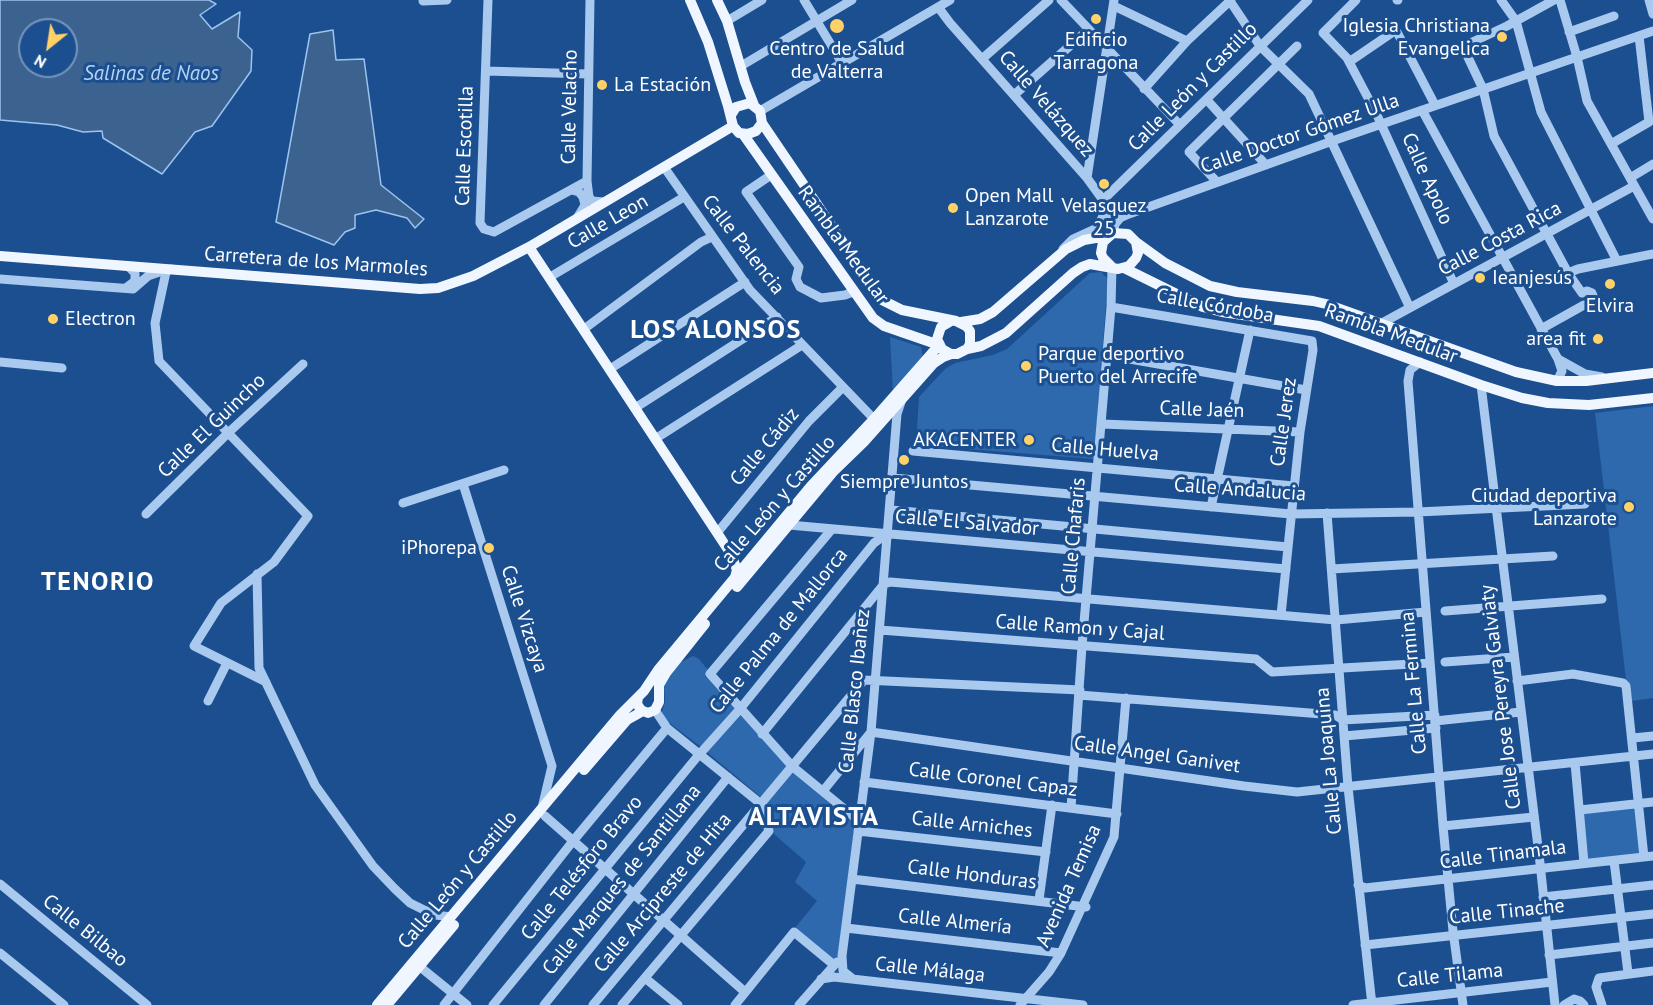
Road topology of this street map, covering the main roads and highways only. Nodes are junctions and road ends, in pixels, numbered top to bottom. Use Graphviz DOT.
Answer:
graph roads {
  1 [pos="690,0"];
  2 [pos="717,0"];
  3 [pos="757,108"];
  4 [pos="732,121"];
  5 [pos="762,123"];
  6 [pos="743,134"];
  7 [pos="1110,235"];
  8 [pos="1134,240"];
  9 [pos="529,247"];
  10 [pos="0,256"];
  11 [pos="1112,267"];
  12 [pos="1124,268"];
  13 [pos="956,322"];
  14 [pos="918,337"];
  15 [pos="939,345"];
  16 [pos="967,349"];
  17 [pos="951,354"];
  18 [pos="929,356"];
  19 [pos="1653,373"];
  20 [pos="1653,398"];
  21 [pos="731,554"];
  22 [pos="750,559"];
  23 [pos="735,578"];
  24 [pos="641,694"];
  25 [pos="658,695"];
  26 [pos="643,711"];
  27 [pos="543,813"];
  28 [pos="376,1005"];
  29 [pos="387,1005"];
  1 -- 4 [label="main road"];
  2 -- 3 [label="main road"];
  3 -- 4 [label="main road"];
  3 -- 5 [label="main road"];
  4 -- 6 [label="main road"];
  4 -- 9 [label="main road, Carretera de los Marmoles"];
  5 -- 6 [label="main road"];
  5 -- 13 [label="main road, Rambla Medular"];
  6 -- 14 [label="main road, Rambla Medular"];
  7 -- 8 [label="main road"];
  7 -- 11 [label="main road"];
  7 -- 13 [label="main road, Rambla Medular"];
  8 -- 12 [label="main road"];
  8 -- 19 [label="main road, Rambla Medular"];
  9 -- 10 [label="main road, Carretera de los Marmoles"];
  9 -- 21 [label="main road"];
  11 -- 12 [label="main road"];
  11 -- 16 [label="main road"];
  12 -- 20 [label="main road, Rambla Medular"];
  13 -- 15 [label="main road"];
  13 -- 16 [label="main road"];
  14 -- 15 [label="main road, Rambla Medular"];
  14 -- 18 [label="main road"];
  15 -- 17 [label="main road"];
  15 -- 18 [label="main road, Calle León y Castillo"];
  16 -- 17 [label="main road"];
  17 -- 25 [label="main road, Calle León y Castillo"];
  18 -- 22 [label="main road, Calle León y Castillo"];
  21 -- 22 [label="main road"];
  21 -- 23 [label="main road"];
  22 -- 23 [label="main road, Calle León y Castillo"];
  23 -- 24 [label="main road, Calle León y Castillo"];
  24 -- 25 [label="main road"];
  24 -- 26 [label="main road"];
  24 -- 27 [label="main road, Calle León y Castillo"];
  25 -- 26 [label="main road"];
  26 -- 27 [label="main road, Calle León y Castillo"];
  27 -- 28 [label="main road, Calle León y Castillo"];
  27 -- 29 [label="main road, Calle León y Castillo"];
}
